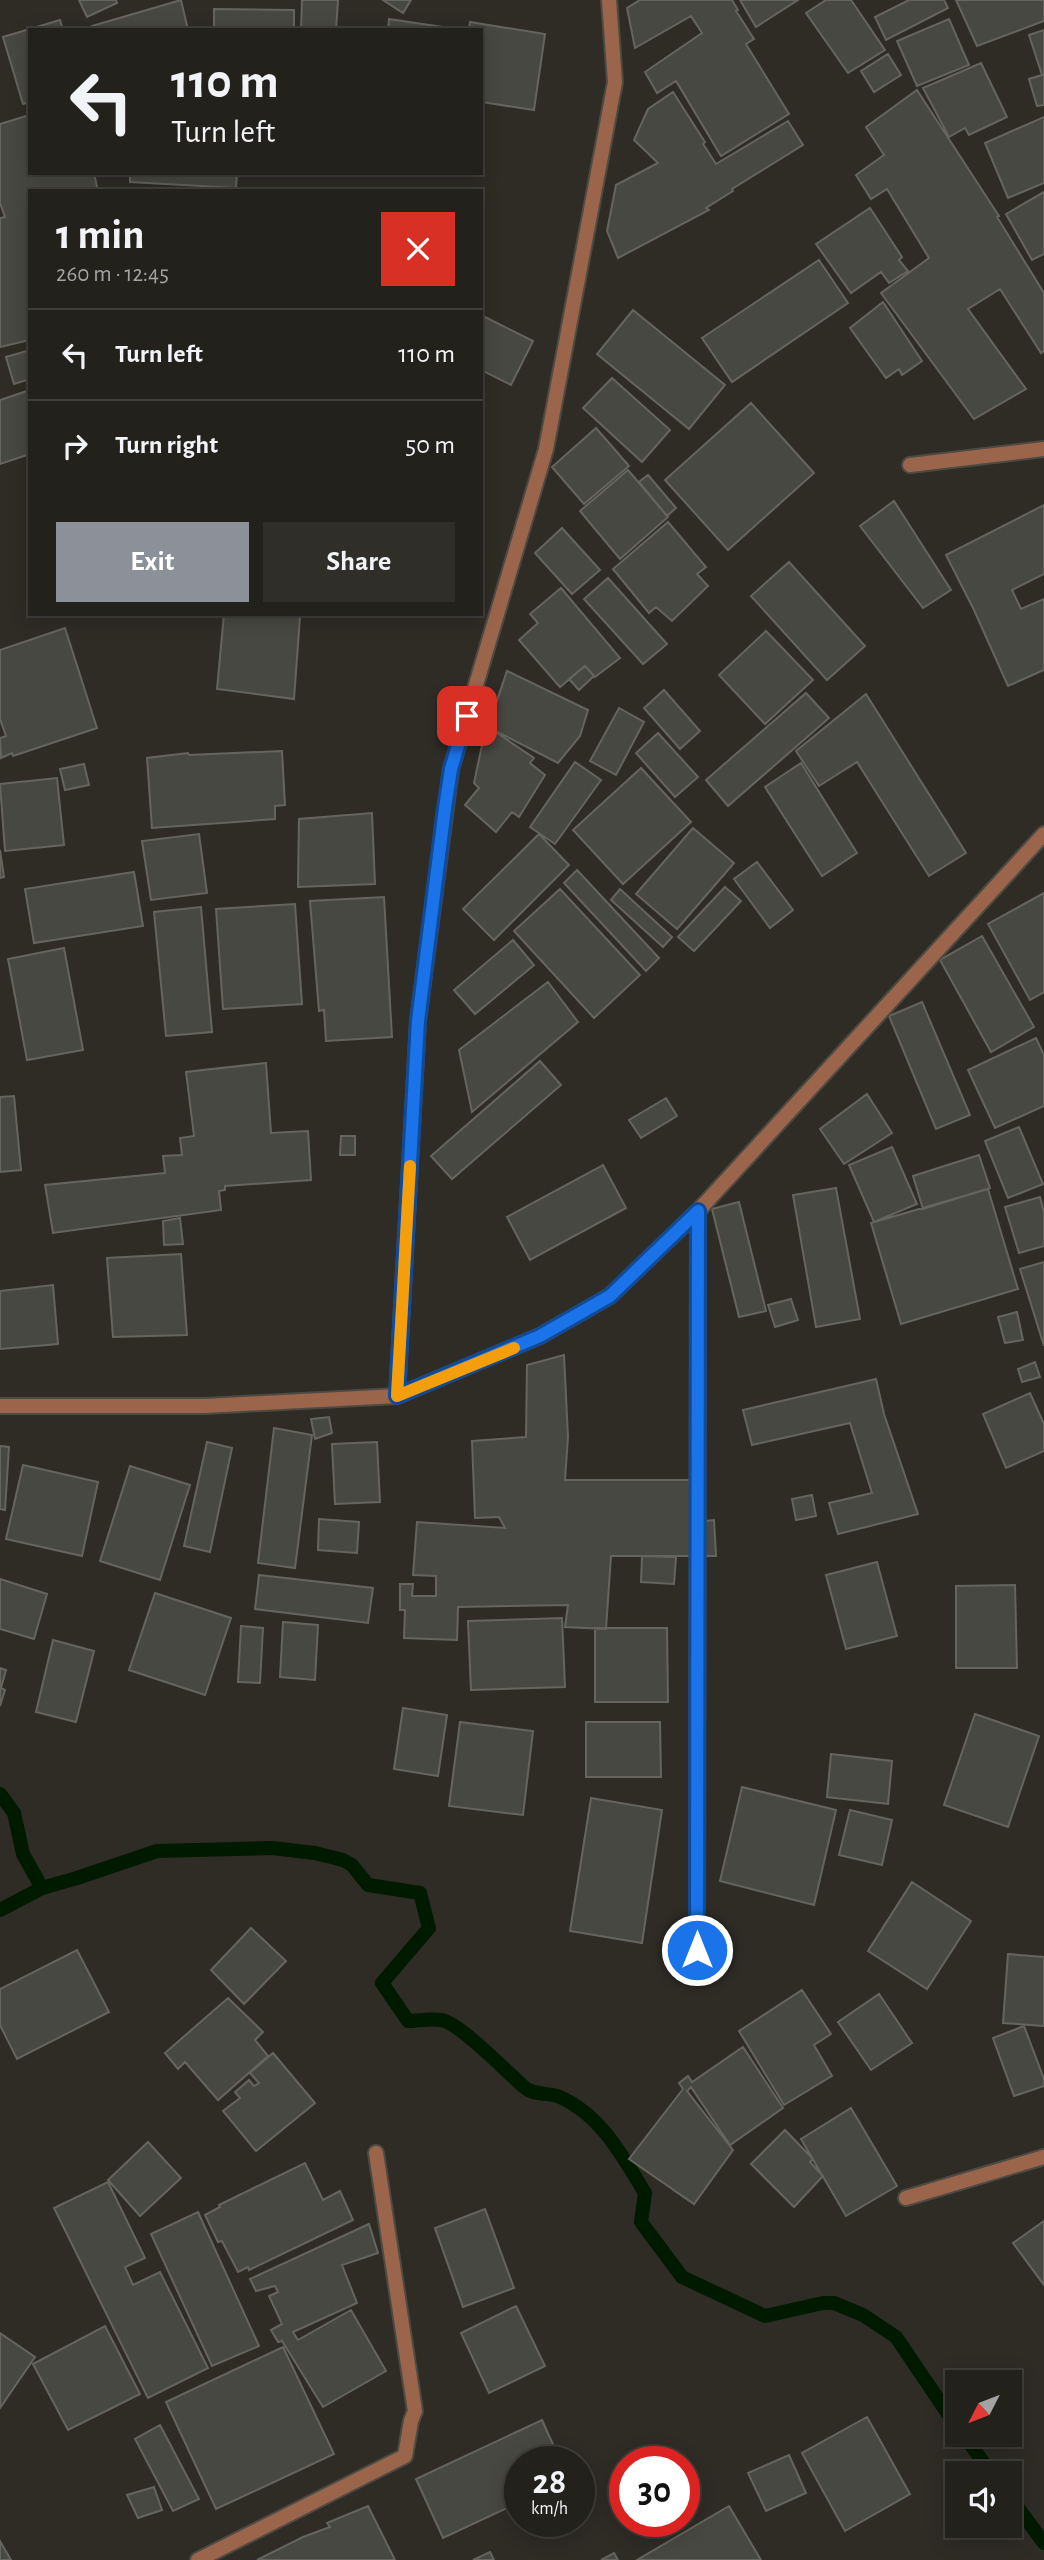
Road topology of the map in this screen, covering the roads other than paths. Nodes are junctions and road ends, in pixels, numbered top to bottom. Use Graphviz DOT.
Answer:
graph roads {
  1 [pos="609,0"];
  2 [pos="1044,449"];
  3 [pos="910,465"];
  4 [pos="1044,834"];
  5 [pos="698,1211"];
  6 [pos="397,1396"];
  7 [pos="0,1406"];
  8 [pos="697,1950"];
  9 [pos="376,2152"];
  10 [pos="1044,2157"];
  11 [pos="906,2198"];
  12 [pos="198,2560"];
  1 -- 6 [label="street"];
  2 -- 3 [label="street"];
  4 -- 5 [label="street"];
  5 -- 6 [label="street"];
  5 -- 8 [label="street"];
  6 -- 7 [label="street"];
  9 -- 12 [label="street"];
  10 -- 11 [label="street"];
}
